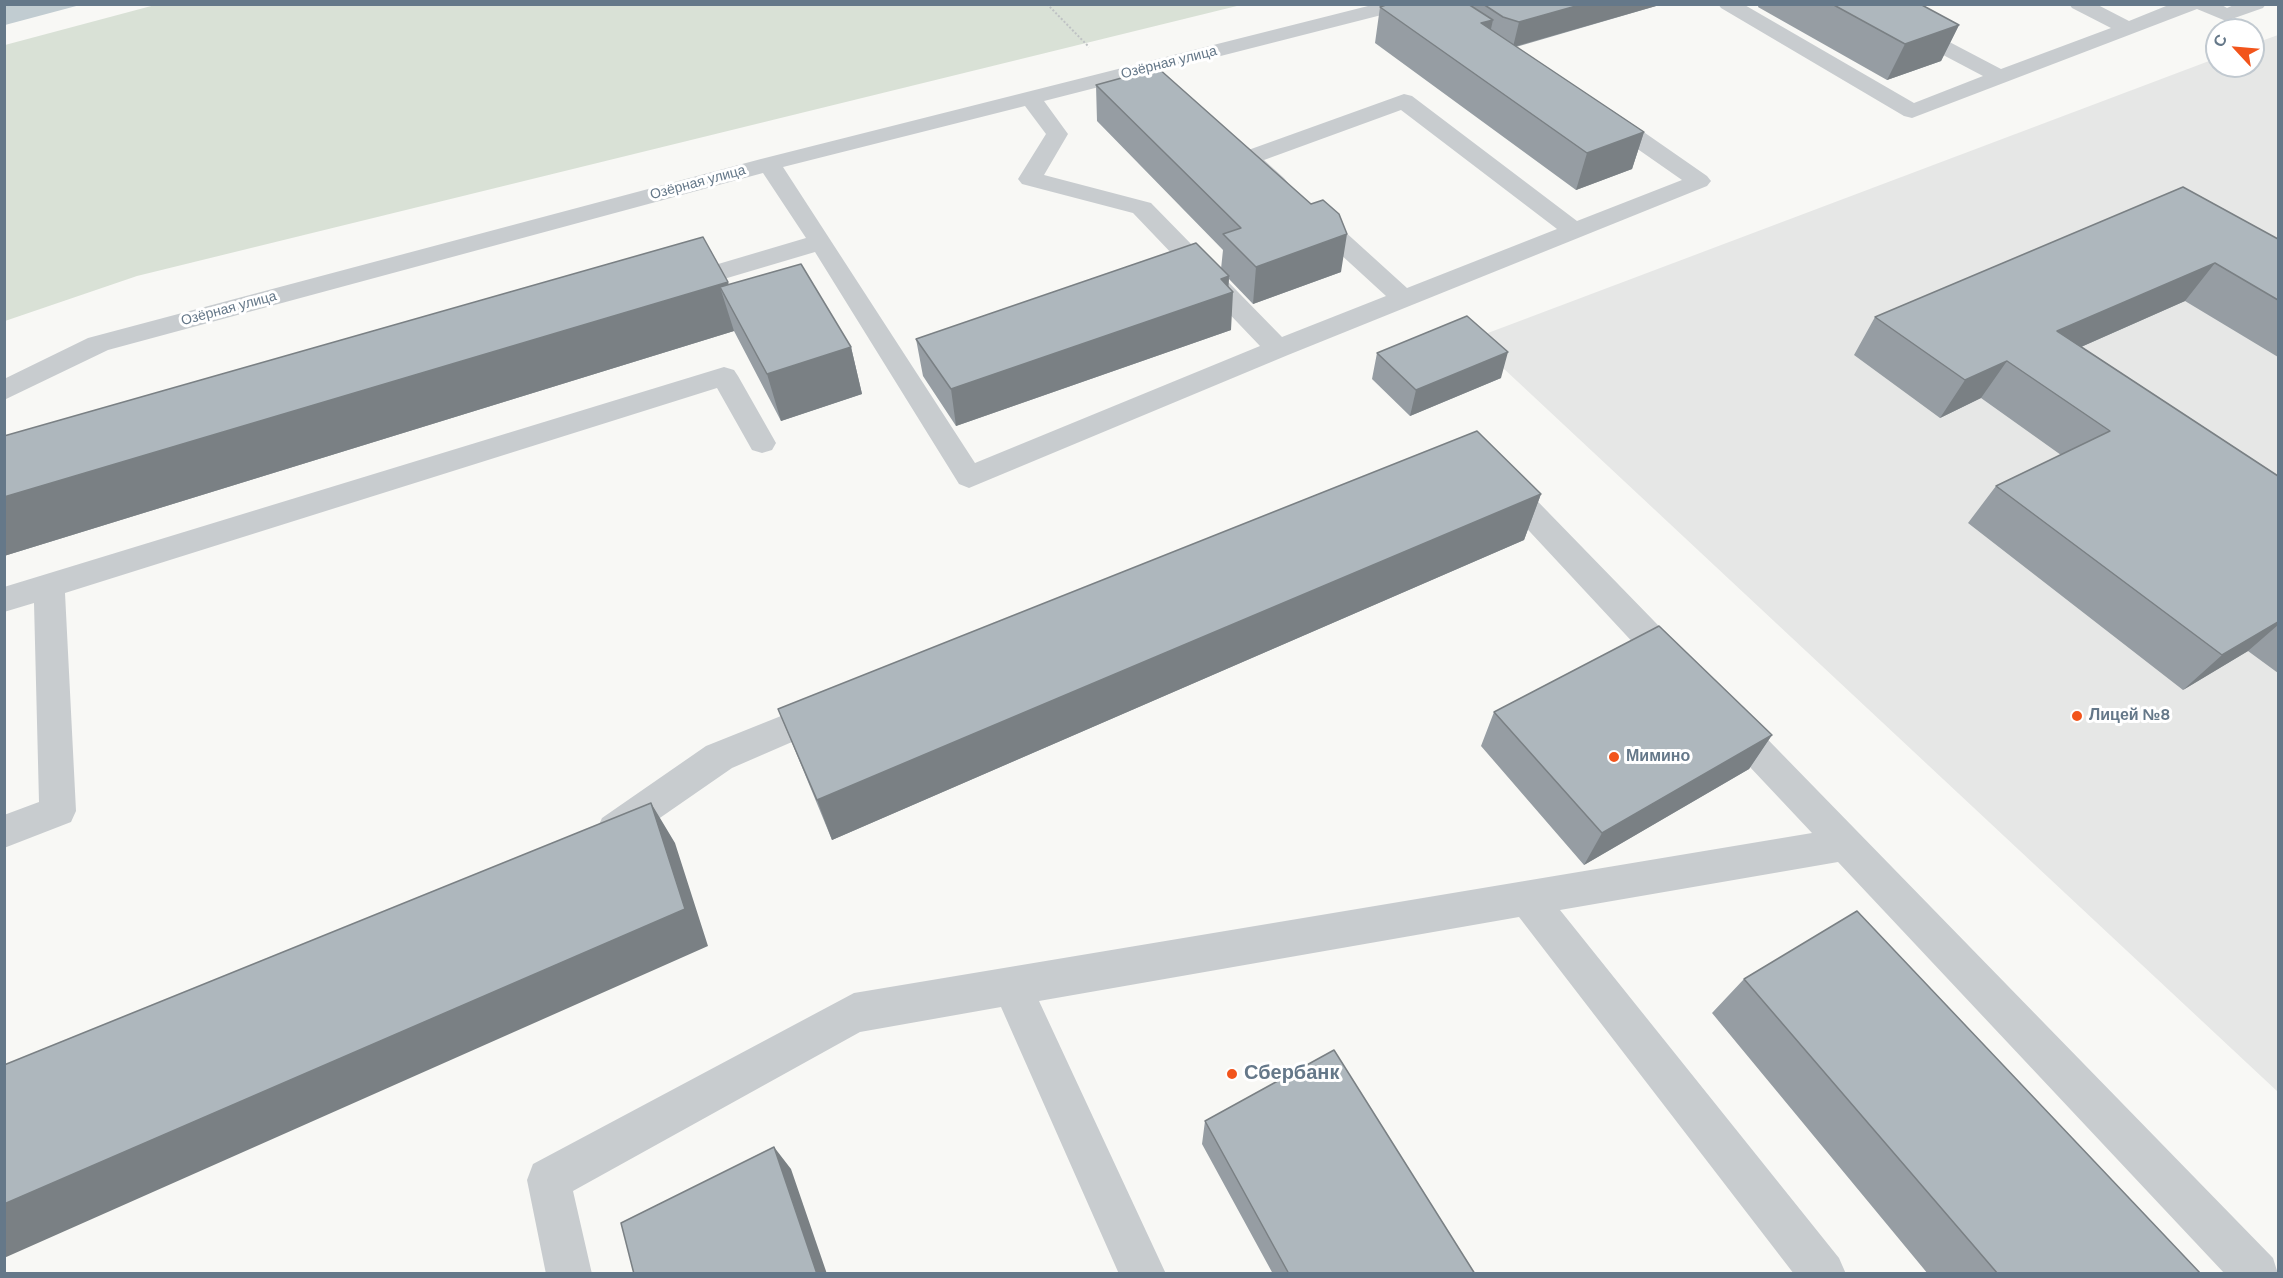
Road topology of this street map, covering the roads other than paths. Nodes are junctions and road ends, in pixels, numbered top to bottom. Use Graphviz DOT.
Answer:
graph roads {
  1 [pos="1402,4"];
  2 [pos="1728,4"];
  3 [pos="1861,4"];
  4 [pos="2079,4"];
  5 [pos="2191,4"];
  6 [pos="2204,4"];
  7 [pos="2256,4"];
  8 [pos="2128,27"];
  9 [pos="2000,77"];
  10 [pos="1031,98"];
  11 [pos="1582,100"];
  12 [pos="769,164"];
  13 [pos="1575,231"];
  14 [pos="821,243"];
  15 [pos="660,290"];
  16 [pos="1404,299"];
  17 [pos="1278,349"];
  18 [pos="4,391"];
  19 [pos="762,443"];
  20 [pos="1479,460"];
  21 [pos="49,586"];
  22 [pos="4,600"];
  23 [pos="852,701"];
  24 [pos="4,832"];
  25 [pos="587,843"];
  26 [pos="1846,844"];
  27 [pos="1527,898"];
  28 [pos="1012,986"];
  29 [pos="569,1274"];
  30 [pos="1143,1274"];
  31 [pos="1823,1274"];
  32 [pos="2257,1274"];
  1 -- 10 [label="street, Озёрная улица"];
  2 -- 9 [label="street"];
  3 -- 9 [label="street"];
  4 -- 8 [label="street"];
  5 -- 8 [label="street"];
  6 -- 7 [label="street"];
  8 -- 9 [label="street"];
  10 -- 12 [label="street, Озёрная улица"];
  10 -- 17 [label="street"];
  11 -- 13 [label="street"];
  12 -- 14 [label="street"];
  12 -- 18 [label="street, Озёрная улица"];
  13 -- 16 [label="street"];
  13 -- 16 [label="street"];
  14 -- 15 [label="street"];
  14 -- 17 [label="street"];
  16 -- 17 [label="street"];
  19 -- 21 [label="street"];
  20 -- 26 [label="street"];
  21 -- 22 [label="street"];
  21 -- 24 [label="street"];
  23 -- 25 [label="street"];
  26 -- 27 [label="street"];
  26 -- 32 [label="street"];
  27 -- 28 [label="street"];
  27 -- 31 [label="street"];
  28 -- 29 [label="street"];
  28 -- 30 [label="street"];
}
